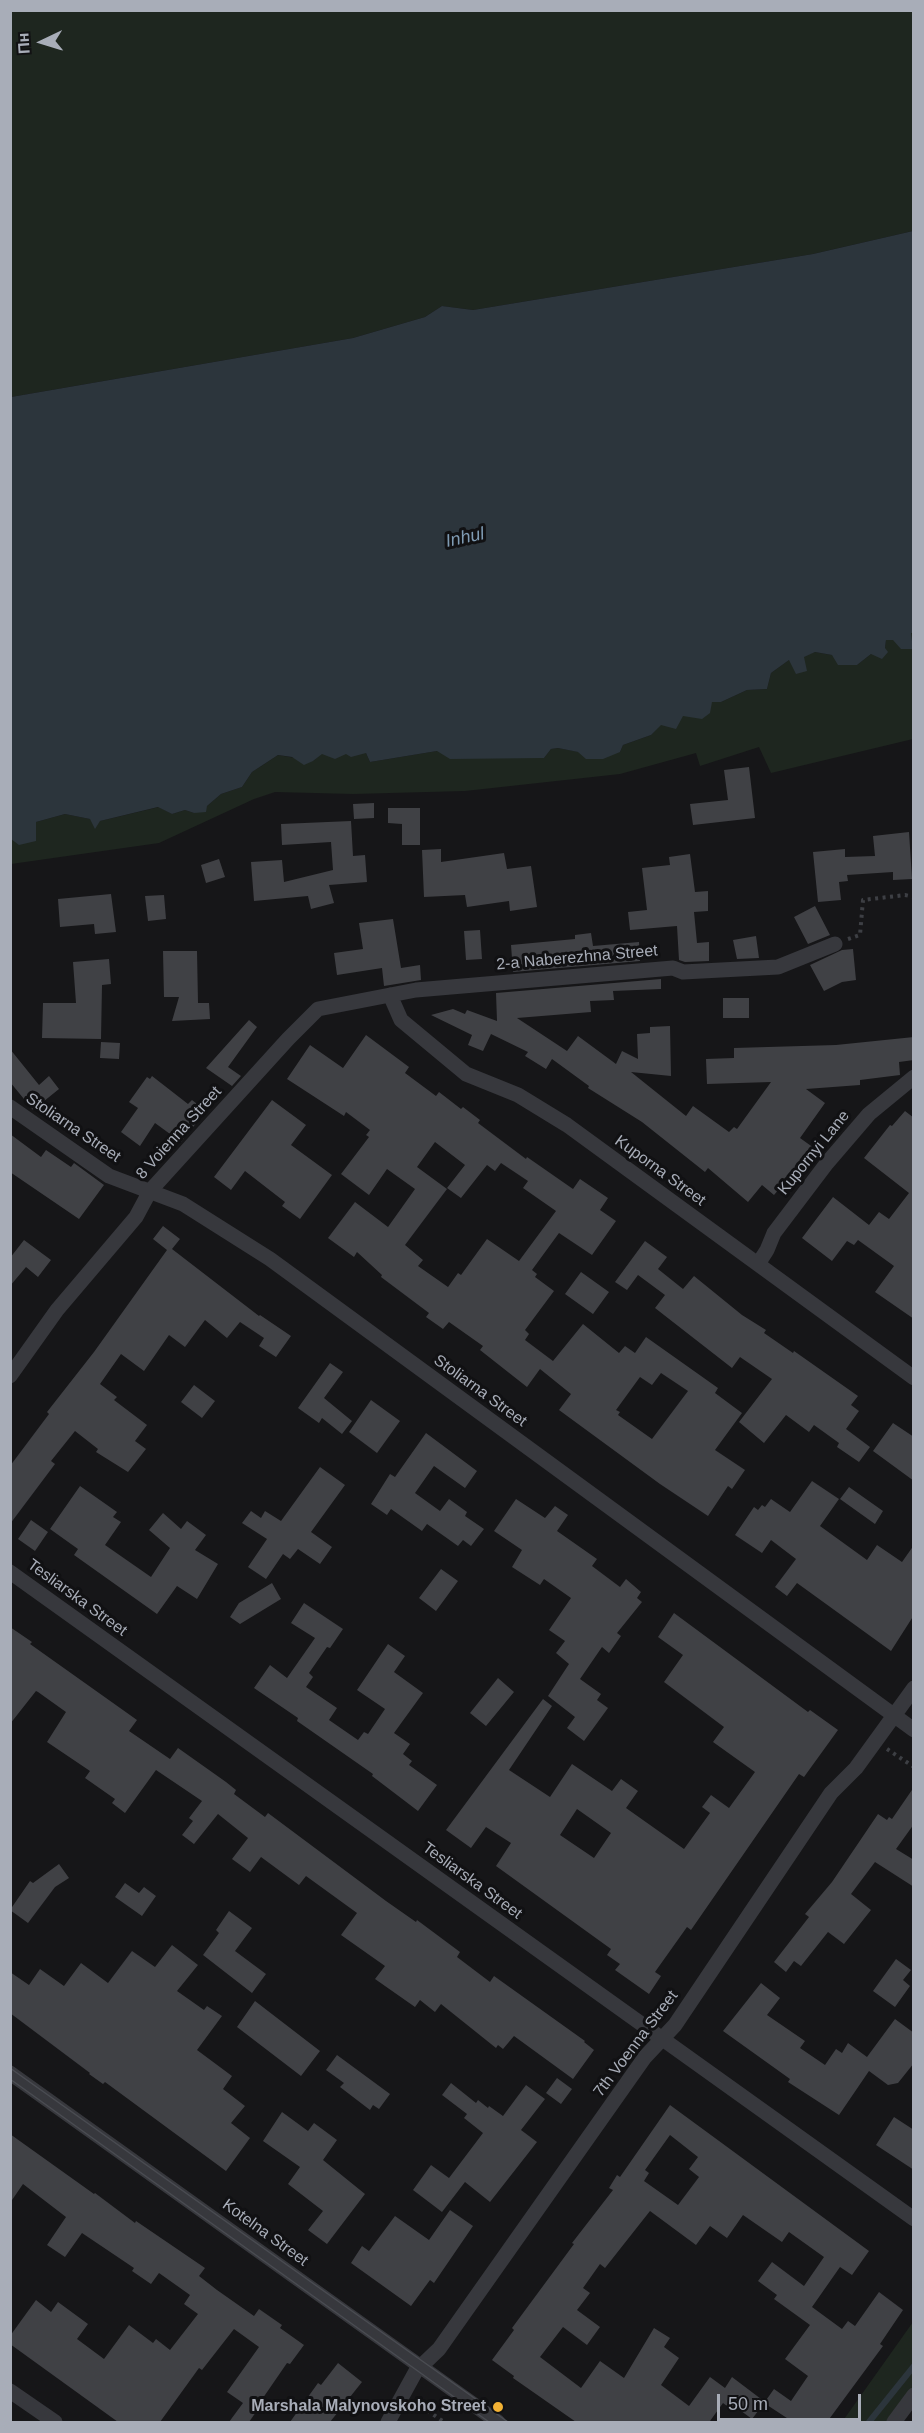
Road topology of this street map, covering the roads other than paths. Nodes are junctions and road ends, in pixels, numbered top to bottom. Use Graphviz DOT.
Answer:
graph roads {
  1 [pos="835,944"];
  2 [pos="390,995"];
  3 [pos="914,1077"];
  4 [pos="10,1107"];
  5 [pos="150,1191"];
  6 [pos="758,1264"];
  7 [pos="10,1376"];
  8 [pos="914,1378"];
  9 [pos="10,1572"];
  10 [pos="914,1688"];
  11 [pos="894,1716"];
  12 [pos="914,1730"];
  13 [pos="663,2040"];
  14 [pos="10,2073"];
  15 [pos="914,2219"];
  16 [pos="420,2367"];
  17 [pos="10,2391"];
  18 [pos="914,2395"];
  19 [pos="55,2422"];
  20 [pos="388,2422"];
  21 [pos="498,2422"];
  22 [pos="894,2422"];
  1 -- 2 [label="street, 2-a Naberezhna Street"];
  2 -- 5 [label="street, 8 Voienna Street"];
  2 -- 6 [label="street, Kuporna Street"];
  3 -- 6 [label="street, Kupornyi Lane"];
  4 -- 5 [label="street, Stoliarna Street"];
  5 -- 7 [label="street, 8 Voienna Street"];
  5 -- 11 [label="street, Stoliarna Street"];
  6 -- 8 [label="street, Kuporna Street"];
  9 -- 13 [label="street, Tesliarska Street"];
  10 -- 11 [label="street, 7th Voenna Street"];
  11 -- 12 [label="street, Stoliarna Street"];
  11 -- 13 [label="street, 7th Voenna Street"];
  13 -- 15 [label="street, Tesliarska Street"];
  13 -- 16 [label="street, 7th Voenna Street"];
  14 -- 16 [label="street, Kotelna Street"];
  16 -- 20 [label="street, 7th Voenna Street"];
  16 -- 21 [label="street, Kotelna Street"];
  17 -- 19 [label="street"];
  18 -- 22 [label="street"];
}
